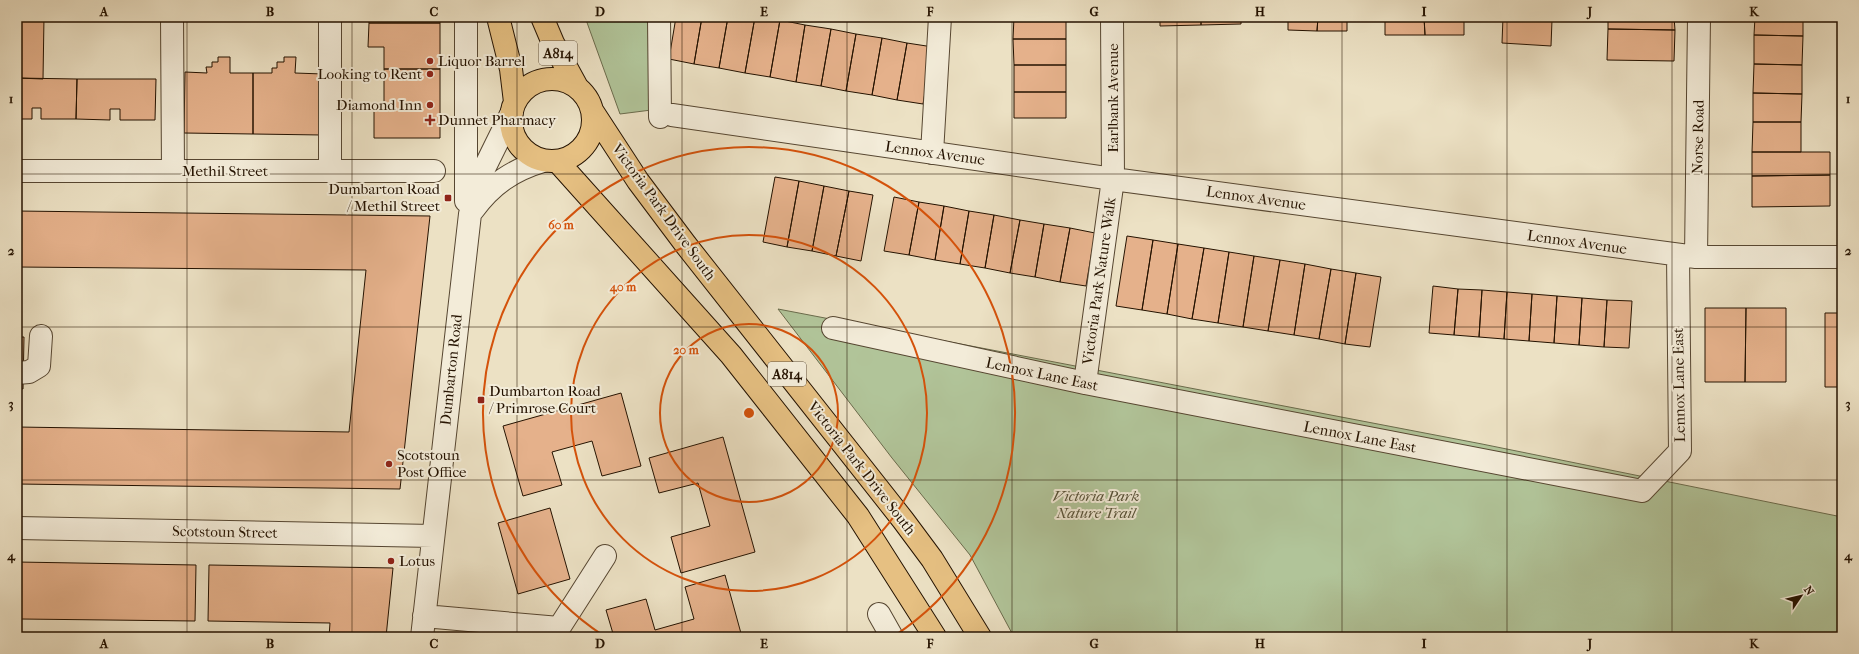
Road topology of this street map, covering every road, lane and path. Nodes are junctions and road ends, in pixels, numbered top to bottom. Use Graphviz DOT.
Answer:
graph roads {
  1 [pos="172,17"];
  2 [pos="330,17"];
  3 [pos="466,17"];
  4 [pos="498,17"];
  5 [pos="542,17"];
  6 [pos="659,17"];
  7 [pos="940,17"];
  8 [pos="1112,17"];
  9 [pos="1699,17"];
  10 [pos="577,87"];
  11 [pos="514,107"];
  12 [pos="593,112"];
  13 [pos="932,153"];
  14 [pos="551,161"];
  15 [pos="17,171"];
  16 [pos="173,171"];
  17 [pos="330,171"];
  18 [pos="434,171"];
  19 [pos="1113,179"];
  20 [pos="470,214"];
  21 [pos="466,246"];
  22 [pos="1687,256"];
  23 [pos="1842,257"];
  24 [pos="833,328"];
  25 [pos="41,336"];
  26 [pos="17,372"];
  27 [pos="1085,383"];
  28 [pos="17,528"];
  29 [pos="433,536"];
  30 [pos="605,556"];
  31 [pos="880,614"];
  32 [pos="423,627"];
  33 [pos="560,632"];
  34 [pos="892,637"];
  35 [pos="936,637"];
  36 [pos="980,637"];
  1 -- 16 [label="street"];
  2 -- 17 [label="street"];
  3 -- 21 [label="street, Dumbarton Road"];
  4 -- 11 [label="main road"];
  5 -- 10 [label="main road, A814"];
  6 -- 13 [label="street, Lennox Avenue"];
  7 -- 13 [label="street"];
  8 -- 19 [label="street, Earlbank Avenue"];
  9 -- 22 [label="street, Norse Road"];
  10 -- 11 [label="main road"];
  10 -- 12 [label="main road"];
  11 -- 14 [label="main road"];
  11 -- 20 [label="street, Dumbarton Road"];
  12 -- 14 [label="main road"];
  12 -- 36 [label="main road, Victoria Park Drive South / A814"];
  13 -- 19 [label="street, Lennox Avenue"];
  14 -- 20 [label="street"];
  14 -- 35 [label="main road, A814"];
  15 -- 16 [label="street, Methil Street"];
  16 -- 17 [label="street, Methil Street"];
  17 -- 18 [label="street, Methil Street"];
  19 -- 22 [label="street, Lennox Avenue"];
  19 -- 27 [label="street, Victoria Park Nature Walk"];
  20 -- 21 [label="street, Dumbarton Road"];
  21 -- 29 [label="street, Dumbarton Road"];
  22 -- 23 [label="street, Lennox Avenue"];
  22 -- 27 [label="street, Lennox Lane East"];
  24 -- 27 [label="street, Lennox Lane East"];
  25 -- 26 [label="street"];
  28 -- 29 [label="street, Scotstoun Street"];
  29 -- 32 [label="street, Dumbarton Road"];
  30 -- 33 [label="street"];
  31 -- 34 [label="street"];
  32 -- 33 [label="street"];
}
